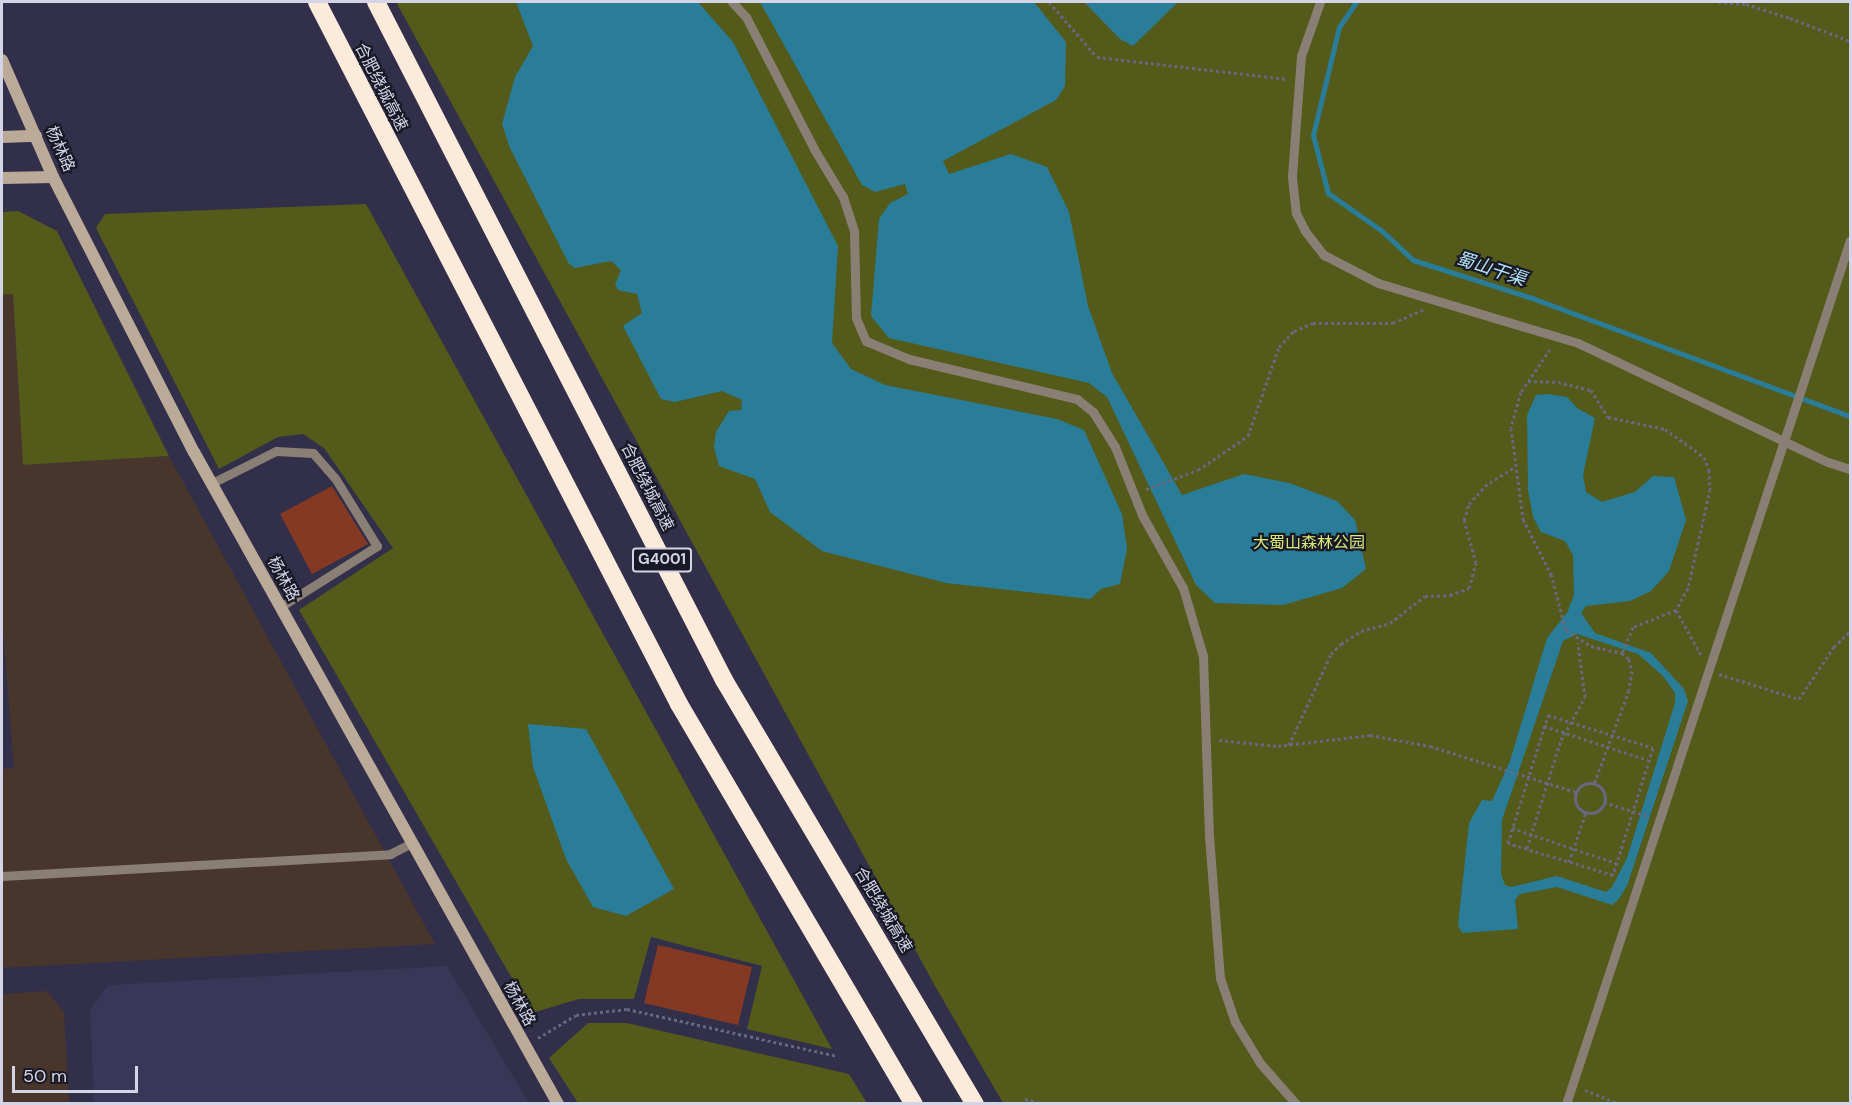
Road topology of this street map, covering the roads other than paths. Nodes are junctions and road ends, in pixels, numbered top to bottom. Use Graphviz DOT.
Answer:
graph roads {
  1 [pos="317,2"];
  2 [pos="376,2"];
  3 [pos="732,2"];
  4 [pos="1320,2"];
  5 [pos="2,60"];
  6 [pos="36,136"];
  7 [pos="2,137"];
  8 [pos="54,177"];
  9 [pos="2,178"];
  10 [pos="1851,240"];
  11 [pos="1784,441"];
  12 [pos="1851,469"];
  13 [pos="212,483"];
  14 [pos="280,607"];
  15 [pos="410,844"];
  16 [pos="2,876"];
  17 [pos="558,1104"];
  18 [pos="914,1104"];
  19 [pos="975,1104"];
  20 [pos="1296,1104"];
  21 [pos="1566,1104"];
  1 -- 18 [label="highway, 合肥绕城高速 / G4001"];
  2 -- 19 [label="highway, 合肥绕城高速 / G4001"];
  3 -- 20 [label="lane"];
  4 -- 11 [label="lane"];
  5 -- 6 [label="street, 杨林路"];
  6 -- 7 [label="street"];
  6 -- 8 [label="street, 杨林路"];
  8 -- 9 [label="street"];
  8 -- 13 [label="street, 杨林路"];
  10 -- 11 [label="lane"];
  11 -- 12 [label="lane"];
  11 -- 21 [label="lane"];
  13 -- 14 [label="street, 杨林路"];
  13 -- 14 [label="lane"];
  14 -- 15 [label="street, 杨林路"];
  15 -- 16 [label="lane"];
  15 -- 17 [label="street, 杨林路"];
}
